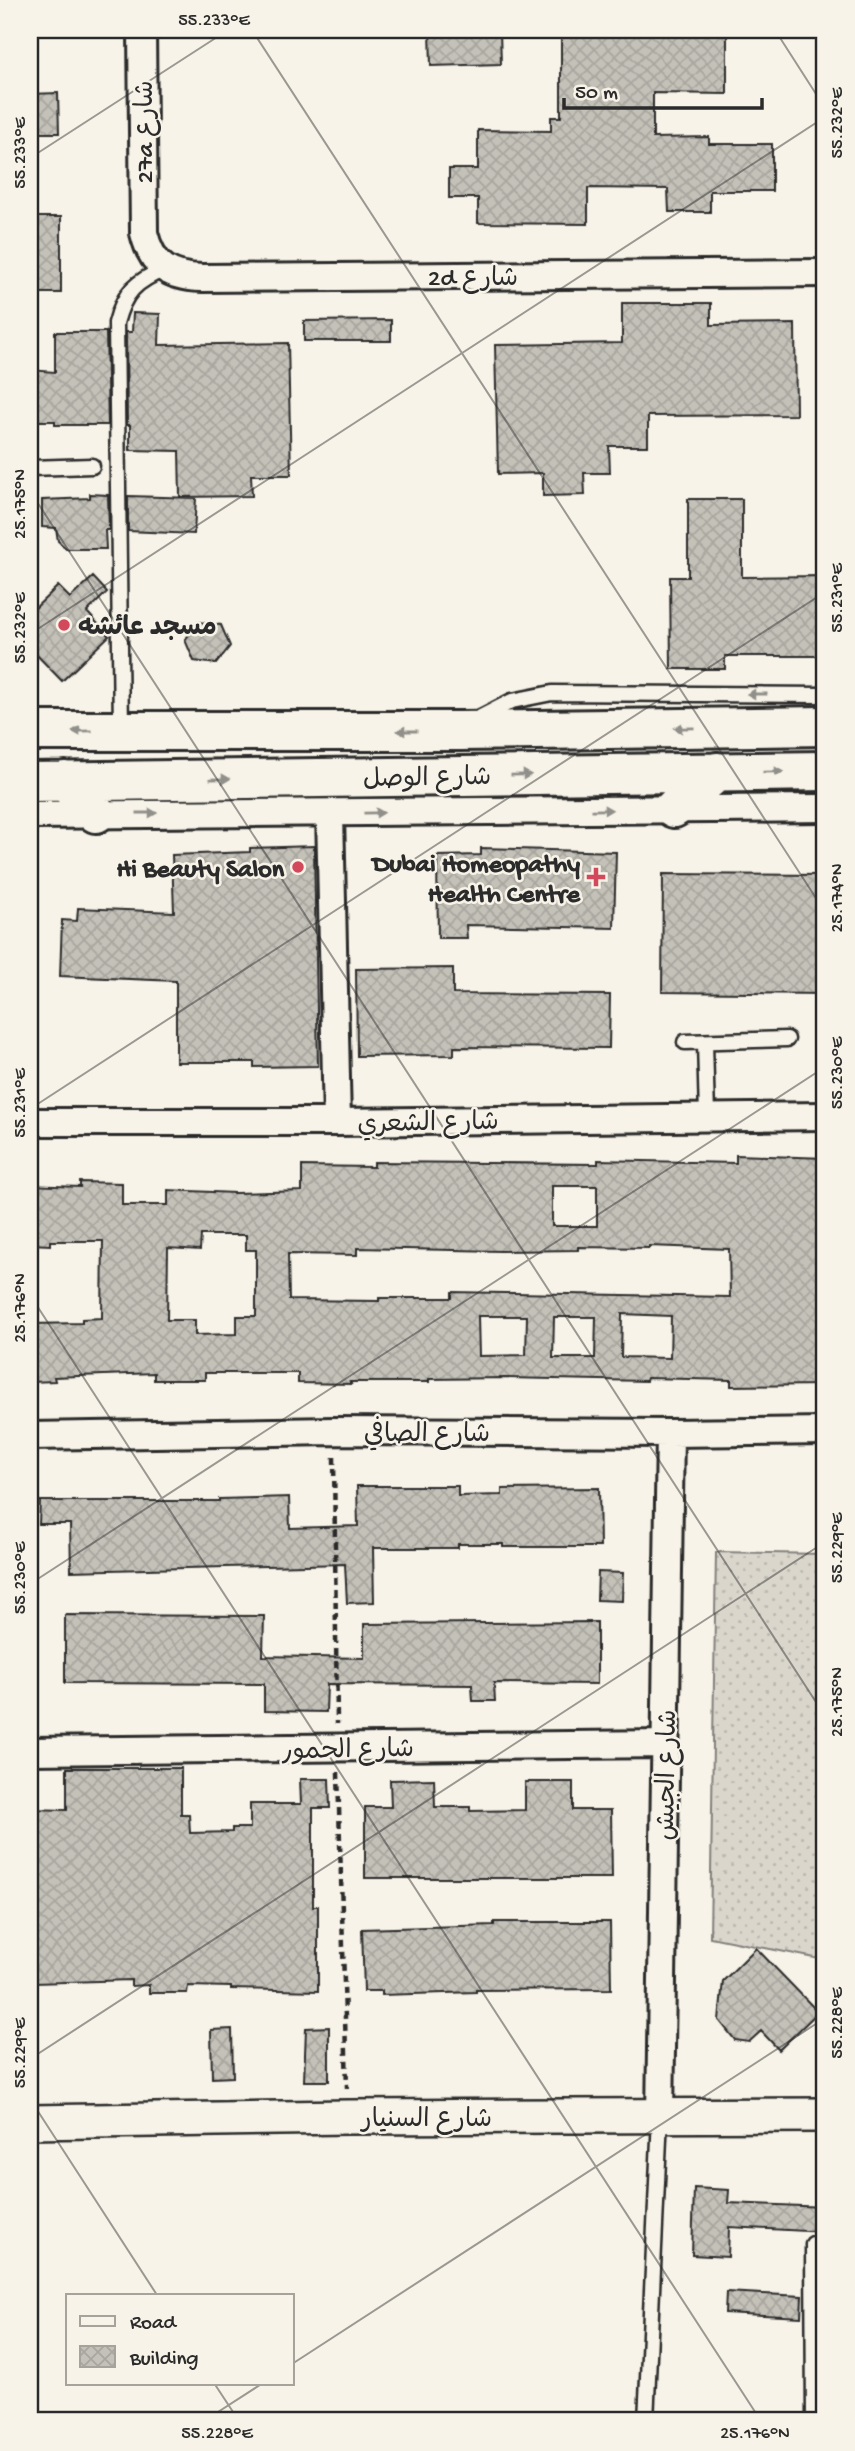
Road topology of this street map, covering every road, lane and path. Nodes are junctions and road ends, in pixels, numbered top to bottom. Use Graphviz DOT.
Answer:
graph roads {
  1 [pos="142,30"];
  2 [pos="165,269"];
  3 [pos="825,274"];
  4 [pos="92,466"];
  5 [pos="30,468"];
  6 [pos="825,695"];
  7 [pos="825,726"];
  8 [pos="121,730"];
  9 [pos="30,731"];
  10 [pos="460,732"];
  11 [pos="825,771"];
  12 [pos="718,772"];
  13 [pos="48,782"];
  14 [pos="674,808"];
  15 [pos="825,808"];
  16 [pos="96,813"];
  17 [pos="330,814"];
  18 [pos="30,815"];
  19 [pos="786,1039"];
  20 [pos="685,1042"];
  21 [pos="705,1042"];
  22 [pos="825,1116"];
  23 [pos="707,1117"];
  24 [pos="30,1122"];
  25 [pos="337,1122"];
  26 [pos="825,1431"];
  27 [pos="670,1433"];
  28 [pos="30,1436"];
  29 [pos="666,1744"];
  30 [pos="30,1751"];
  31 [pos="825,2115"];
  32 [pos="660,2117"];
  33 [pos="30,2122"];
  34 [pos="813,2244"];
  35 [pos="646,2421"];
  36 [pos="814,2421"];
  1 -- 2 [label="street, 27a شارع"];
  2 -- 3 [label="street, 2d شارع"];
  2 -- 8 [label="lane"];
  4 -- 5 [label="lane"];
  6 -- 10 [label="lane, one-way"];
  7 -- 10 [label="main road, شارع الوصل, one-way"];
  8 -- 9 [label="main road, شارع الوصل, one-way"];
  10 -- 8 [label="main road, شارع الوصل, one-way"];
  12 -- 11 [label="main road, شارع الوصل, one-way"];
  13 -- 12 [label="main road, شارع الوصل, one-way"];
  12 -- 14 [label="main road"];
  13 -- 16 [label="main road"];
  14 -- 15 [label="street"];
  17 -- 14 [label="street, one-way"];
  16 -- 17 [label="street, one-way"];
  16 -- 18 [label="street"];
  17 -- 25 [label="street"];
  19 -- 21 [label="lane"];
  20 -- 21 [label="lane"];
  21 -- 23 [label="lane"];
  22 -- 23 [label="street, شارع الشعري"];
  23 -- 25 [label="street, شارع الشعري"];
  24 -- 25 [label="street, شارع الشعري"];
  26 -- 27 [label="street, شارع الصافي"];
  27 -- 28 [label="street, شارع الصافي"];
  27 -- 29 [label="street, شارع الجيش"];
  29 -- 30 [label="street, شارع الحمور"];
  29 -- 32 [label="street, شارع الجيش"];
  31 -- 32 [label="street, شارع السنيار"];
  32 -- 33 [label="street, شارع السنيار"];
  32 -- 35 [label="lane"];
  34 -- 36 [label="lane"];
}
